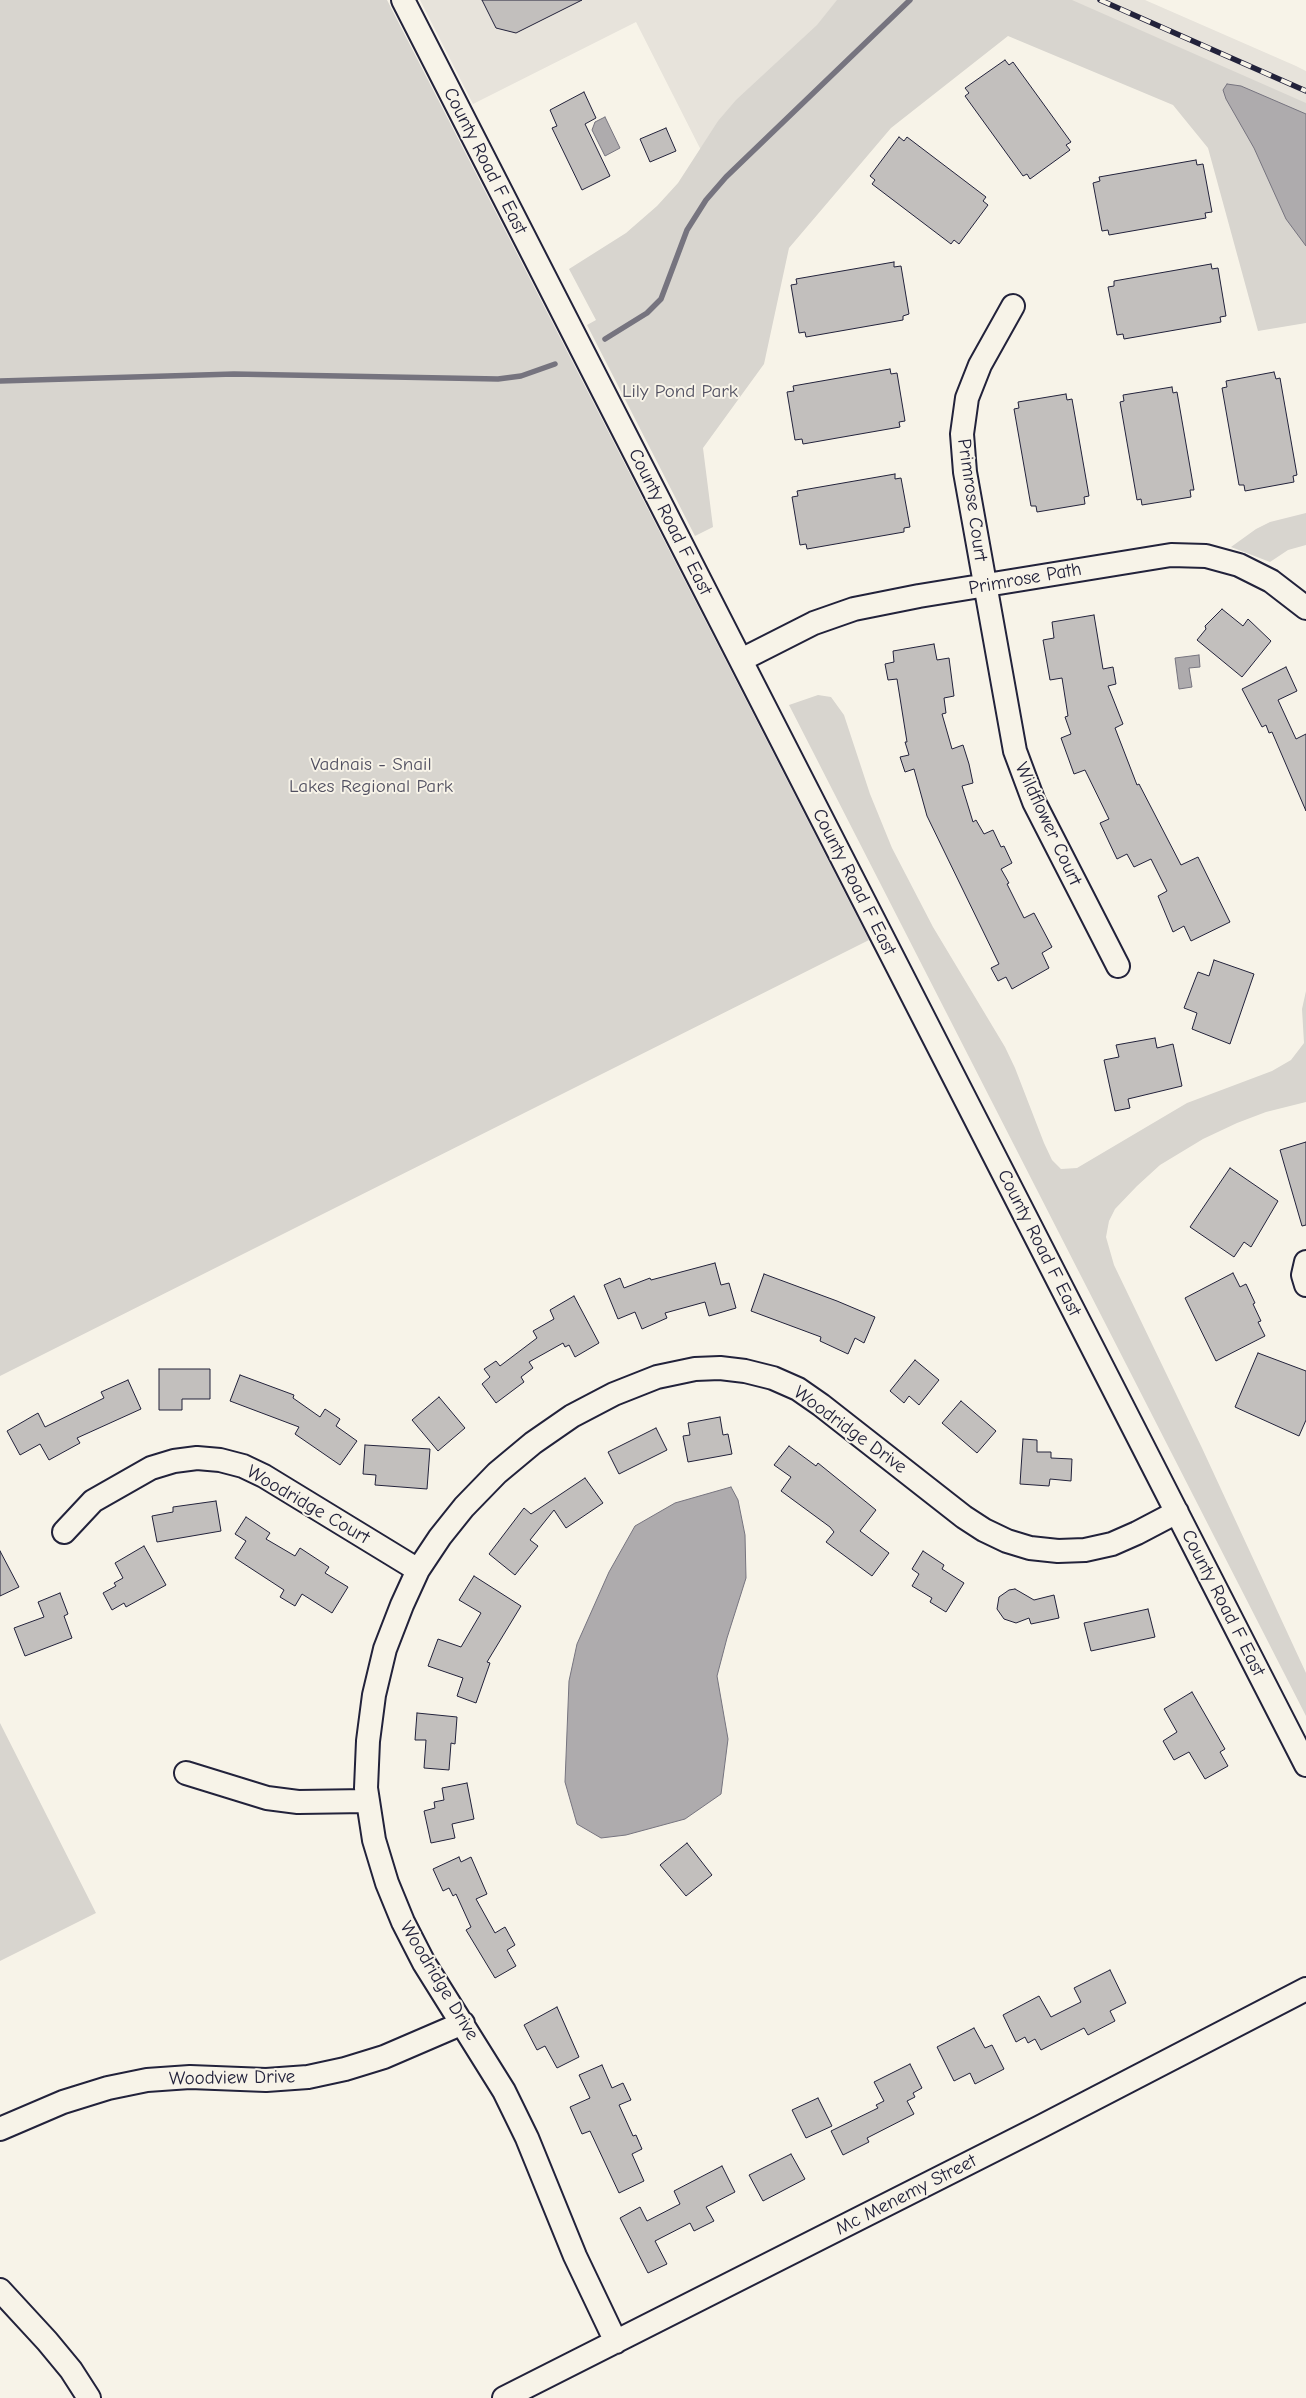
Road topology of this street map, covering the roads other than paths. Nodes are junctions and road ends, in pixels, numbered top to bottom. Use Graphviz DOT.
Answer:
graph roads {
  1 [pos="403,0"];
  2 [pos="1014,306"];
  3 [pos="985,585"];
  4 [pos="1306,608"];
  5 [pos="740,660"];
  6 [pos="1118,966"];
  7 [pos="1306,1262"];
  8 [pos="1306,1285"];
  9 [pos="1177,1512"];
  10 [pos="64,1532"];
  11 [pos="418,1570"];
  12 [pos="1306,1764"];
  13 [pos="186,1773"];
  14 [pos="367,1801"];
  15 [pos="1306,1990"];
  16 [pos="463,2023"];
  17 [pos="0,2129"];
  18 [pos="0,2290"];
  19 [pos="616,2342"];
  20 [pos="88,2398"];
  21 [pos="504,2398"];
  1 -- 5 [label="street, County Road F East"];
  2 -- 3 [label="street, Primrose Court"];
  3 -- 4 [label="street, Primrose Path"];
  3 -- 5 [label="street, Primrose Path"];
  3 -- 6 [label="street, Wildflower Court"];
  5 -- 9 [label="street, County Road F East"];
  7 -- 8 [label="street"];
  9 -- 11 [label="street, Woodridge Drive"];
  9 -- 12 [label="street, County Road F East"];
  10 -- 11 [label="street, Woodridge Court"];
  11 -- 14 [label="street, Woodridge Drive"];
  13 -- 14 [label="street"];
  14 -- 16 [label="street, Woodridge Drive"];
  15 -- 19 [label="street, Mc Menemy Street"];
  16 -- 17 [label="street, Woodview Drive"];
  16 -- 19 [label="street, Woodridge Drive"];
  18 -- 20 [label="street"];
  19 -- 21 [label="street, Mc Menemy Street"];
}
